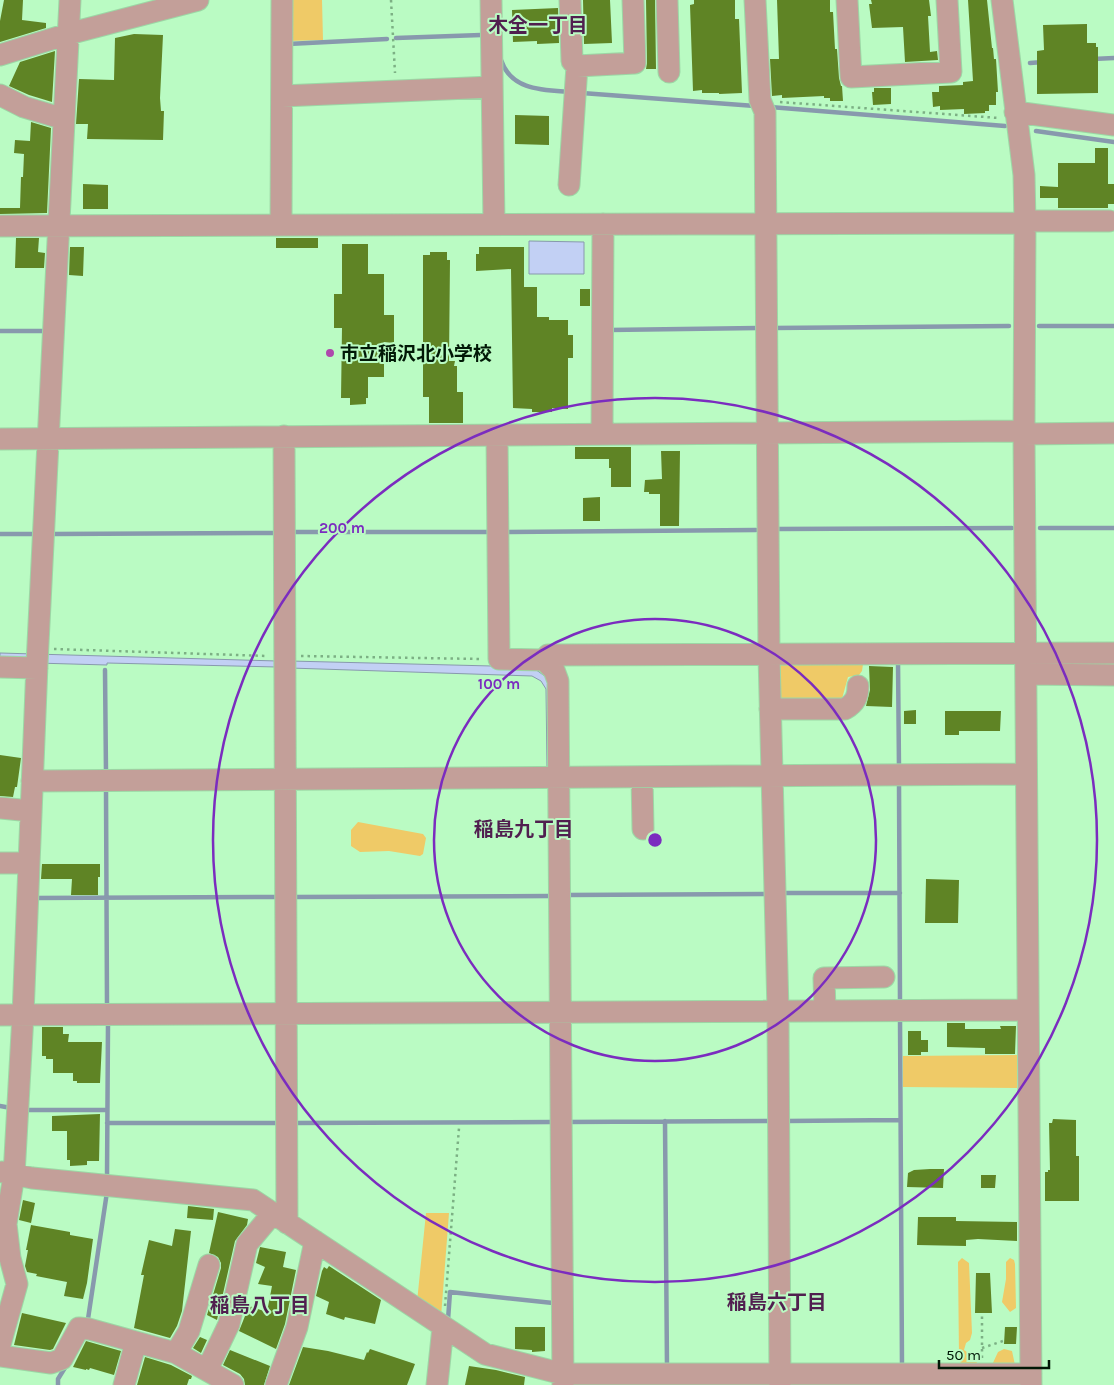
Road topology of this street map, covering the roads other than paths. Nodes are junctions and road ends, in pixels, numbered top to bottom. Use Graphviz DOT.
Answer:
graph roads {
  1 [pos="70,0"];
  2 [pos="198,0"];
  3 [pos="282,0"];
  4 [pos="491,0"];
  5 [pos="570,0"];
  6 [pos="633,0"];
  7 [pos="667,0"];
  8 [pos="756,0"];
  9 [pos="847,0"];
  10 [pos="947,0"];
  11 [pos="1002,0"];
  12 [pos="68,34"];
  13 [pos="0,55"];
  14 [pos="578,66"];
  15 [pos="669,72"];
  16 [pos="492,87"];
  17 [pos="0,95"];
  18 [pos="282,96"];
  19 [pos="1015,116"];
  20 [pos="64,119"];
  21 [pos="1114,125"];
  22 [pos="569,185"];
  23 [pos="1109,220"];
  24 [pos="1025,223"];
  25 [pos="494,224"];
  26 [pos="603,224"];
  27 [pos="766,224"];
  28 [pos="281,225"];
  29 [pos="0,226"];
  30 [pos="58,226"];
  31 [pos="1024,432"];
  32 [pos="767,433"];
  33 [pos="1114,433"];
  34 [pos="602,434"];
  35 [pos="497,435"];
  36 [pos="284,436"];
  37 [pos="0,438"];
  38 [pos="48,438"];
  39 [pos="1114,653"];
  40 [pos="769,655"];
  41 [pos="544,660"];
  42 [pos="37,661"];
  43 [pos="1026,664"];
  44 [pos="0,667"];
  45 [pos="1114,674"];
  46 [pos="858,686"];
  47 [pos="770,709"];
  48 [pos="1026,774"];
  49 [pos="772,775"];
  50 [pos="642,777"];
  51 [pos="558,778"];
  52 [pos="286,780"];
  53 [pos="32,781"];
  54 [pos="0,808"];
  55 [pos="31,811"];
  56 [pos="643,828"];
  57 [pos="0,863"];
  58 [pos="29,863"];
  59 [pos="884,977"];
  60 [pos="1028,1010"];
  61 [pos="778,1011"];
  62 [pos="825,1011"];
  63 [pos="560,1012"];
  64 [pos="286,1014"];
  65 [pos="0,1015"];
  66 [pos="23,1015"];
  67 [pos="7,1173"];
  68 [pos="280,1218"];
  69 [pos="315,1241"];
  70 [pos="208,1265"];
  71 [pos="443,1327"];
  72 [pos="136,1342"];
  73 [pos="0,1345"];
  74 [pos="176,1353"];
  75 [pos="0,1356"];
  76 [pos="201,1374"];
  77 [pos="563,1380"];
  78 [pos="780,1380"];
  79 [pos="1031,1380"];
  80 [pos="124,1385"];
  81 [pos="233,1385"];
  82 [pos="276,1385"];
  83 [pos="437,1385"];
  1 -- 12 [label="street"];
  2 -- 12 [label="street"];
  3 -- 18 [label="street"];
  4 -- 16 [label="street"];
  5 -- 14 [label="street"];
  6 -- 14 [label="street"];
  7 -- 15 [label="street"];
  8 -- 27 [label="street"];
  9 -- 10 [label="street"];
  11 -- 19 [label="street"];
  12 -- 13 [label="street"];
  12 -- 20 [label="street"];
  14 -- 22 [label="street"];
  16 -- 18 [label="street"];
  16 -- 25 [label="street"];
  17 -- 20 [label="street"];
  18 -- 28 [label="street"];
  19 -- 21 [label="street"];
  19 -- 24 [label="street"];
  20 -- 30 [label="street"];
  23 -- 24 [label="street"];
  24 -- 27 [label="street"];
  24 -- 31 [label="street"];
  25 -- 26 [label="street"];
  25 -- 28 [label="street"];
  26 -- 27 [label="street"];
  26 -- 34 [label="street"];
  27 -- 32 [label="street"];
  28 -- 30 [label="street"];
  29 -- 30 [label="street"];
  30 -- 38 [label="street"];
  31 -- 32 [label="street"];
  31 -- 33 [label="street"];
  31 -- 43 [label="street"];
  32 -- 34 [label="street"];
  32 -- 40 [label="street"];
  34 -- 35 [label="street"];
  35 -- 36 [label="street"];
  35 -- 41 [label="street"];
  36 -- 38 [label="street"];
  36 -- 52 [label="street"];
  37 -- 38 [label="street"];
  38 -- 42 [label="street"];
  39 -- 43 [label="street"];
  40 -- 41 [label="street"];
  40 -- 43 [label="street"];
  40 -- 47 [label="street"];
  41 -- 51 [label="street"];
  42 -- 44 [label="street"];
  42 -- 53 [label="street"];
  43 -- 45 [label="street"];
  43 -- 48 [label="street"];
  46 -- 47 [label="street"];
  47 -- 49 [label="street"];
  48 -- 49 [label="street"];
  48 -- 60 [label="street"];
  49 -- 50 [label="street"];
  49 -- 61 [label="street"];
  50 -- 51 [label="street"];
  50 -- 56 [label="street"];
  51 -- 52 [label="street"];
  51 -- 63 [label="street"];
  52 -- 53 [label="street"];
  52 -- 64 [label="street"];
  53 -- 55 [label="street"];
  54 -- 55 [label="street"];
  55 -- 58 [label="street"];
  57 -- 58 [label="street"];
  58 -- 66 [label="street"];
  59 -- 62 [label="street"];
  60 -- 62 [label="street"];
  60 -- 79 [label="street"];
  61 -- 62 [label="street"];
  61 -- 63 [label="street"];
  61 -- 78 [label="street"];
  63 -- 64 [label="street"];
  63 -- 77 [label="street"];
  64 -- 66 [label="street"];
  64 -- 68 [label="street"];
  65 -- 66 [label="street"];
  66 -- 67 [label="street"];
  67 -- 68 [label="street"];
  67 -- 73 [label="street"];
  68 -- 69 [label="street"];
  68 -- 76 [label="street"];
  69 -- 71 [label="street"];
  69 -- 82 [label="street"];
  70 -- 74 [label="street"];
  71 -- 77 [label="street"];
  71 -- 83 [label="street"];
  72 -- 74 [label="street"];
  72 -- 75 [label="street"];
  72 -- 80 [label="street"];
  74 -- 76 [label="street"];
  76 -- 81 [label="street"];
  77 -- 78 [label="street"];
  78 -- 79 [label="street"];
}
